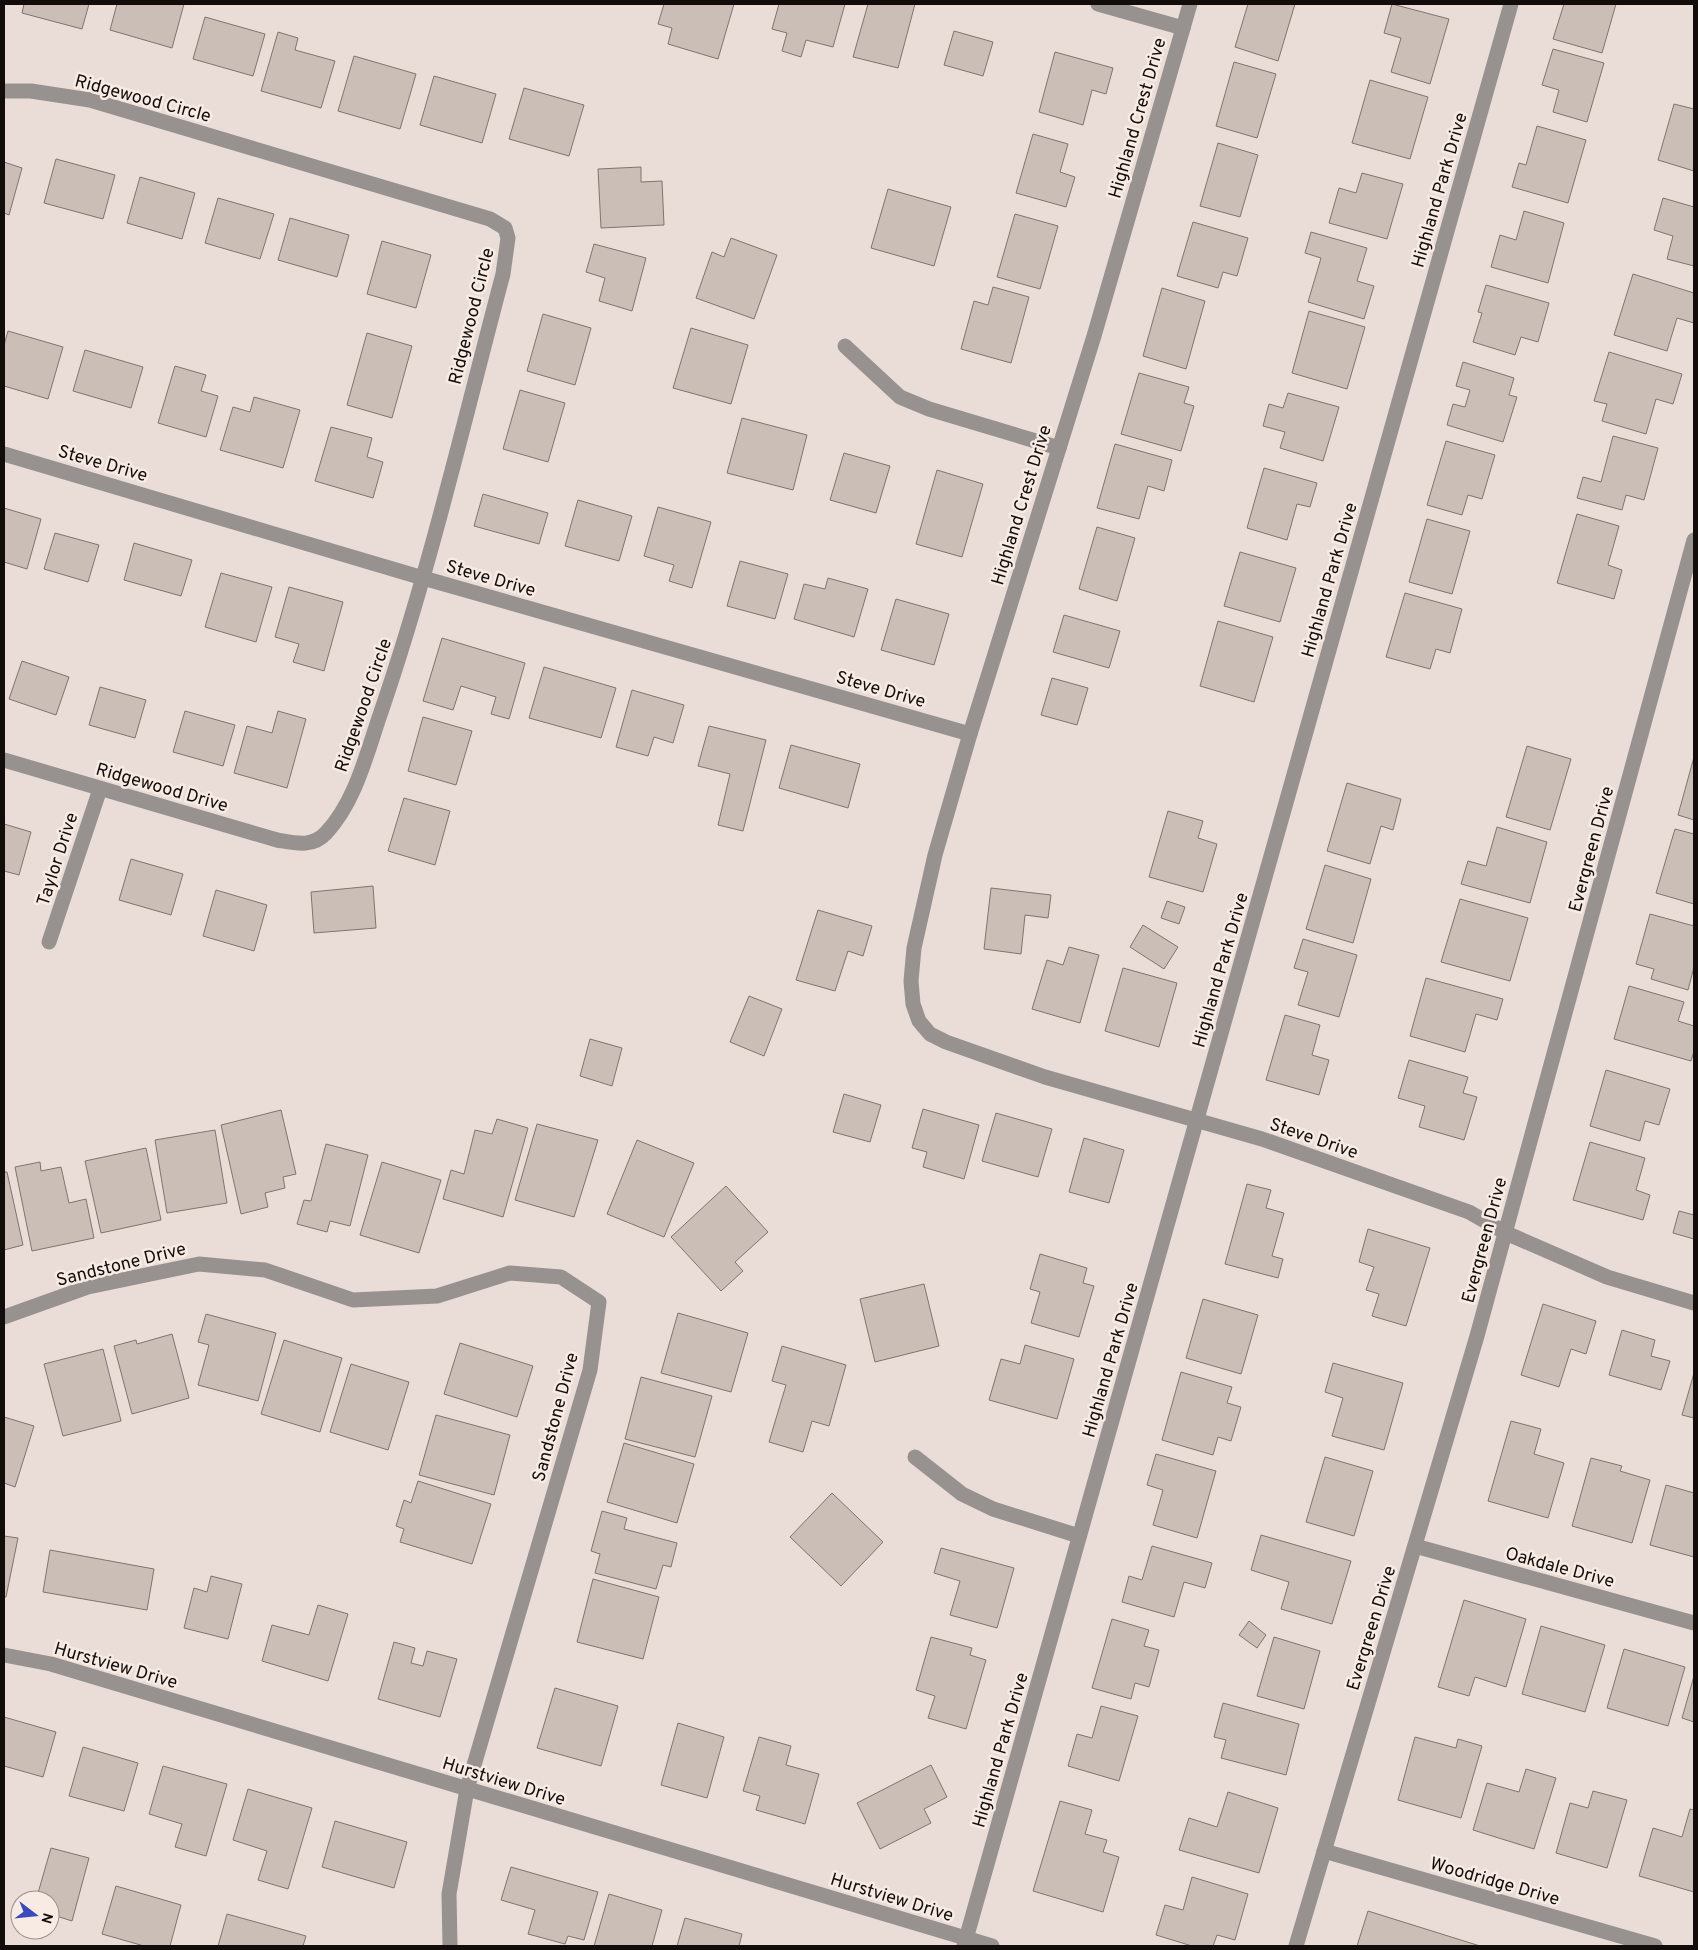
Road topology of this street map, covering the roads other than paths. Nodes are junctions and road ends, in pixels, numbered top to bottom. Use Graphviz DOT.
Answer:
graph roads {
  1 [pos="1098,4"];
  2 [pos="1190,4"];
  3 [pos="1511,4"];
  4 [pos="1183,28"];
  5 [pos="4,91"];
  6 [pos="845,346"];
  7 [pos="1059,448"];
  8 [pos="4,454"];
  9 [pos="1694,540"];
  10 [pos="423,578"];
  11 [pos="970,734"];
  12 [pos="4,760"];
  13 [pos="100,789"];
  14 [pos="312,843"];
  15 [pos="50,942"];
  16 [pos="920,1021"];
  17 [pos="1197,1121"];
  18 [pos="1506,1233"];
  19 [pos="1694,1303"];
  20 [pos="4,1317"];
  21 [pos="915,1457"];
  22 [pos="1079,1536"];
  23 [pos="1415,1546"];
  24 [pos="1694,1623"];
  25 [pos="4,1656"];
  26 [pos="467,1789"];
  27 [pos="1324,1851"];
  28 [pos="965,1942"];
  29 [pos="450,1946"];
  30 [pos="992,1946"];
  31 [pos="1296,1946"];
  32 [pos="1655,1946"];
  1 -- 4 [label="street"];
  2 -- 4 [label="street, Highland Crest Drive"];
  3 -- 17 [label="street, Highland Park Drive"];
  4 -- 7 [label="street, Highland Crest Drive"];
  5 -- 10 [label="street, Ridgewood Circle"];
  6 -- 7 [label="street"];
  7 -- 11 [label="street, Highland Crest Drive"];
  8 -- 10 [label="street, Steve Drive"];
  9 -- 18 [label="street, Evergreen Drive"];
  10 -- 11 [label="street, Steve Drive"];
  10 -- 14 [label="street, Ridgewood Circle"];
  11 -- 16 [label="street, Highland Crest Drive"];
  12 -- 13 [label="street, Ridgewood Drive"];
  13 -- 14 [label="street, Ridgewood Drive"];
  13 -- 15 [label="street, Taylor Drive"];
  16 -- 17 [label="street, Steve Drive"];
  17 -- 18 [label="street, Steve Drive"];
  17 -- 22 [label="street, Highland Park Drive"];
  18 -- 19 [label="street, Steve Drive"];
  18 -- 23 [label="street, Evergreen Drive"];
  20 -- 26 [label="street, Sandstone Drive"];
  21 -- 22 [label="street"];
  22 -- 28 [label="street, Highland Park Drive"];
  23 -- 24 [label="street, Oakdale Drive"];
  23 -- 27 [label="street, Evergreen Drive"];
  25 -- 26 [label="street, Hurstview Drive"];
  26 -- 28 [label="street, Hurstview Drive"];
  26 -- 29 [label="street"];
  27 -- 31 [label="street, Evergreen Drive"];
  27 -- 32 [label="street, Woodridge Drive"];
  28 -- 30 [label="street, Hurstview Drive"];
}
